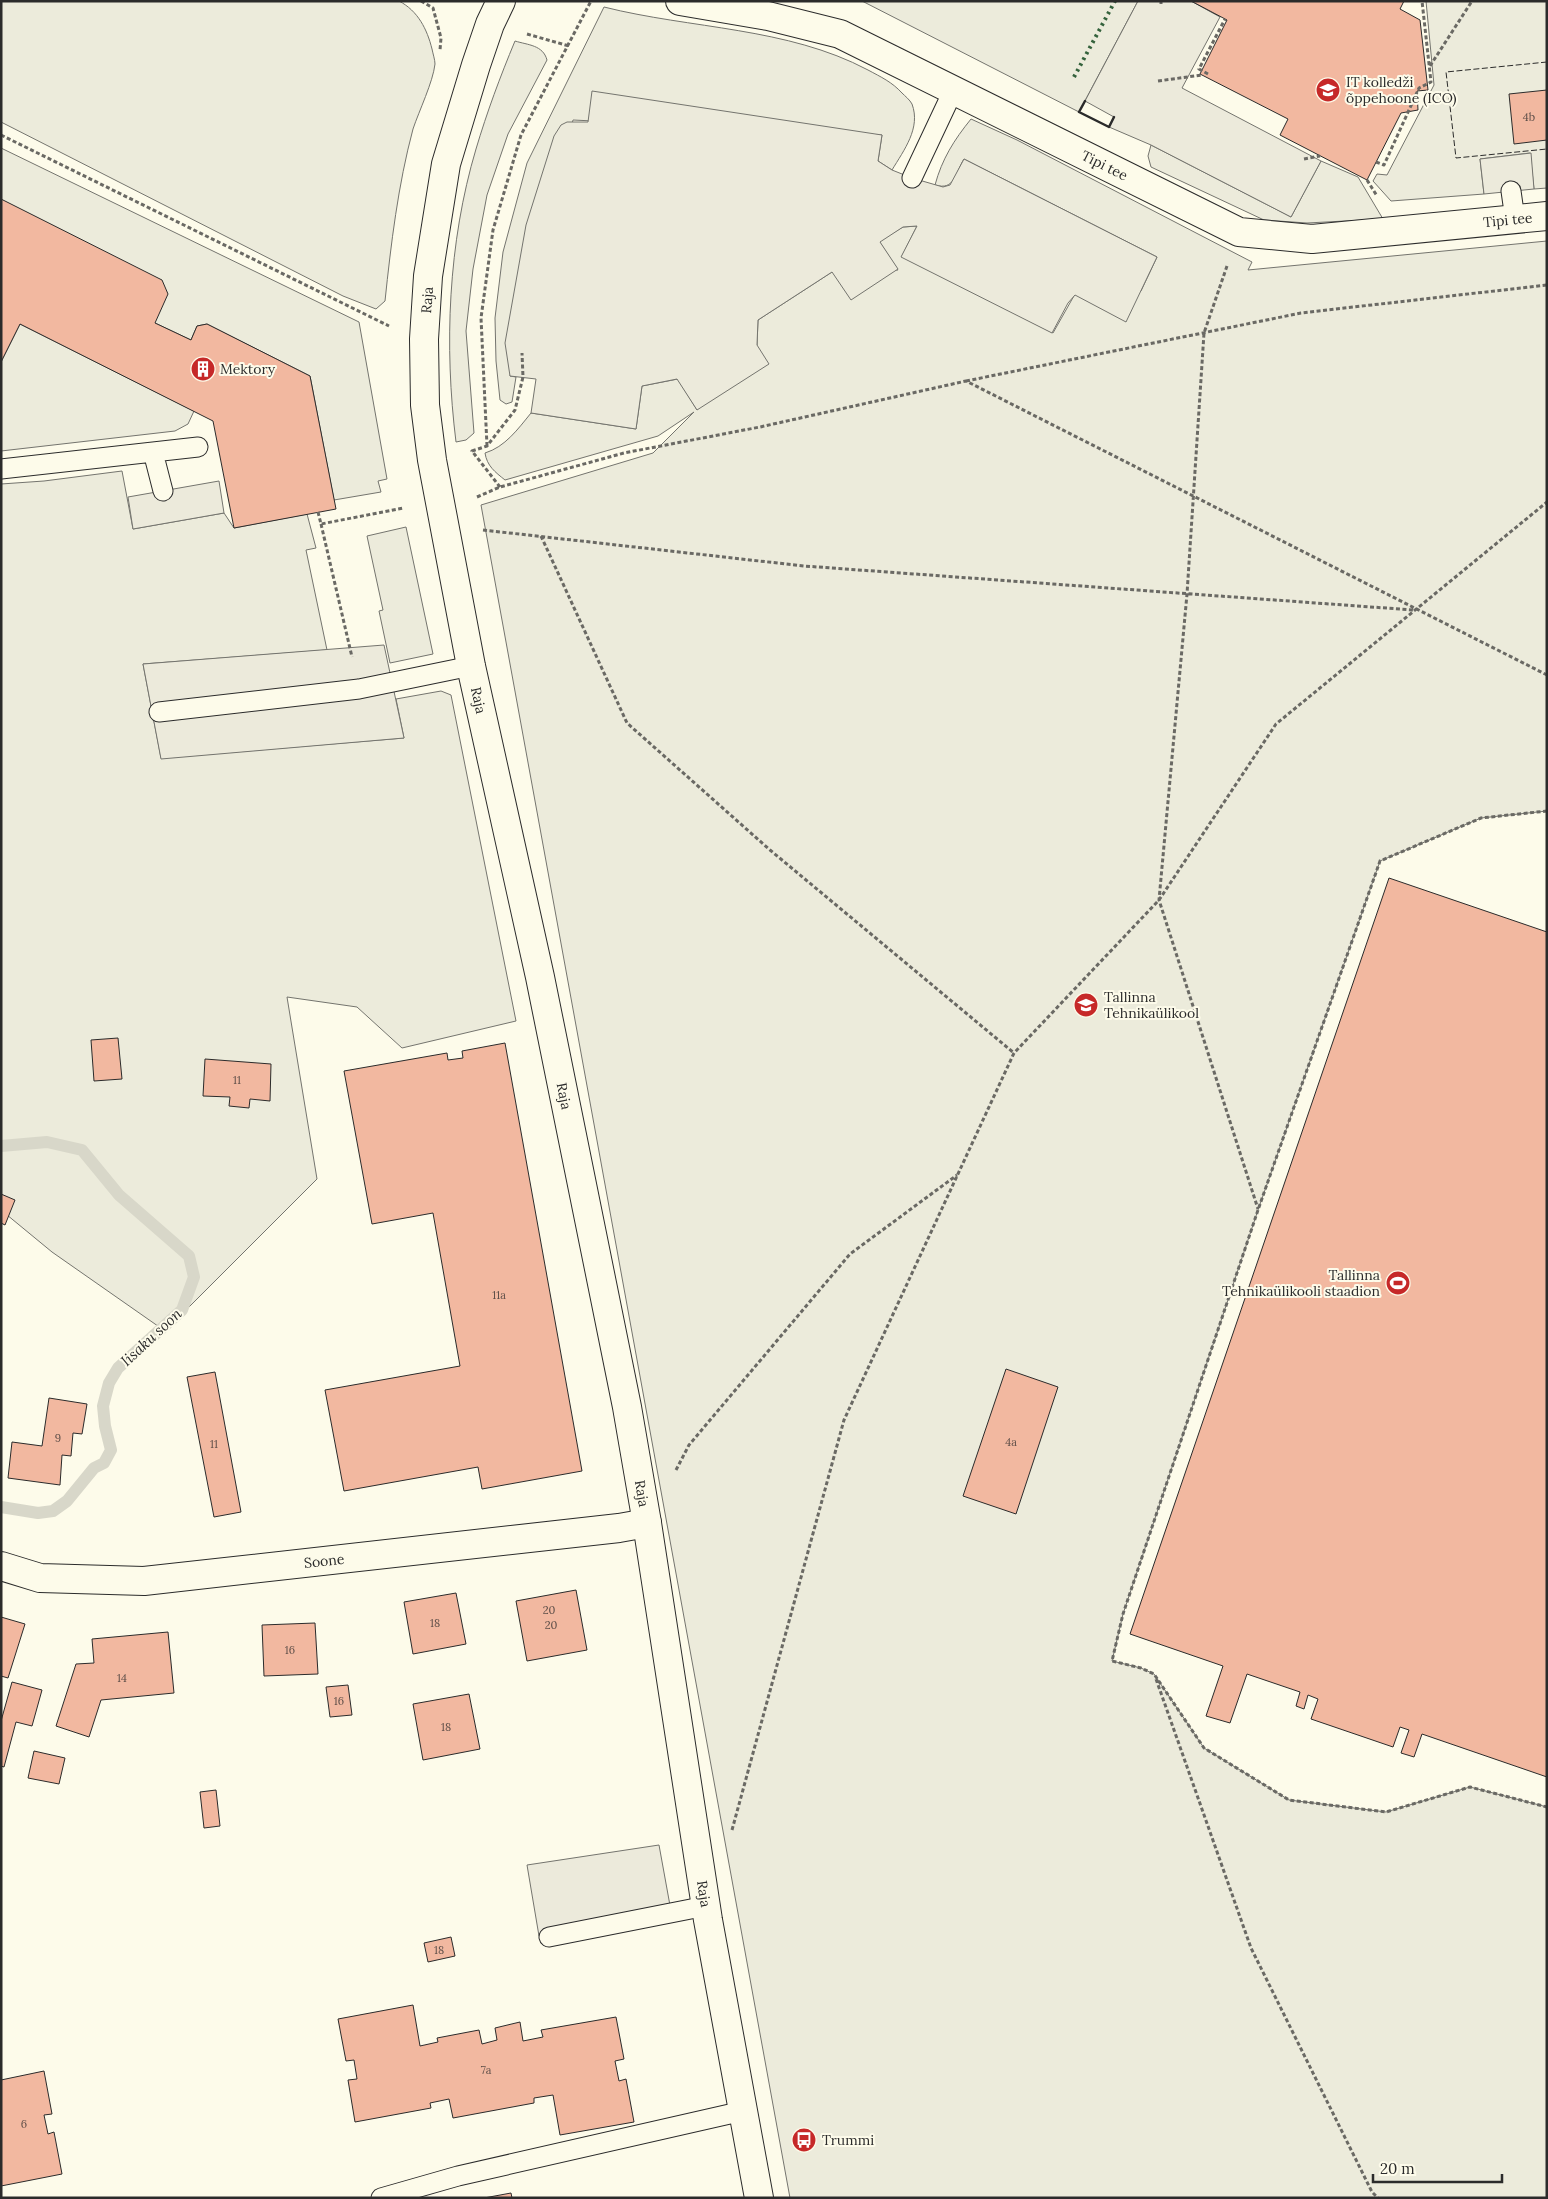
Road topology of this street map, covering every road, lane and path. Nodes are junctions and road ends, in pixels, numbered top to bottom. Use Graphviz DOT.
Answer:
graph roads {
  1 [pos="421,1"];
  2 [pos="501,1"];
  3 [pos="591,1"];
  4 [pos="680,1"];
  5 [pos="1422,1"];
  6 [pos="1472,1"];
  7 [pos="433,8"];
  8 [pos="1225,19"];
  9 [pos="521,32"];
  10 [pos="569,46"];
  11 [pos="1429,67"];
  12 [pos="1208,74"];
  13 [pos="1202,75"];
  14 [pos="1158,81"];
  15 [pos="953,91"];
  16 [pos="1,135"];
  17 [pos="1320,156"];
  18 [pos="1304,159"];
  19 [pos="1376,162"];
  20 [pos="912,178"];
  21 [pos="1511,191"];
  22 [pos="1547,216"];
  23 [pos="1515,219"];
  24 [pos="1239,232"];
  25 [pos="1547,285"];
  26 [pos="1204,333"];
  27 [pos="424,339"];
  28 [pos="522,353"];
  29 [pos="966,381"];
  30 [pos="488,446"];
  31 [pos="198,447"];
  32 [pos="153,452"];
  33 [pos="1,469"];
  34 [pos="500,487"];
  35 [pos="163,491"];
  36 [pos="1194,498"];
  37 [pos="469,500"];
  38 [pos="1547,502"];
  39 [pos="406,507"];
  40 [pos="318,512"];
  41 [pos="321,524"];
  42 [pos="476,529"];
  43 [pos="541,536"];
  44 [pos="1187,594"];
  45 [pos="1416,610"];
  46 [pos="471,666"];
  47 [pos="1547,675"];
  48 [pos="359,689"];
  49 [pos="159,712"];
  50 [pos="1547,811"];
  51 [pos="1159,900"];
  52 [pos="1014,1053"];
  53 [pos="958,1175"];
  54 [pos="1258,1210"];
  55 [pos="675,1471"];
  56 [pos="647,1523"];
  57 [pos="1,1566"];
  58 [pos="1154,1674"];
  59 [pos="1547,1807"];
  60 [pos="731,1834"];
  61 [pos="706,1906"];
  62 [pos="549,1937"];
  63 [pos="743,2111"];
  64 [pos="434,2191"];
  65 [pos="381,2198"];
  66 [pos="759,2198"];
  67 [pos="1378,2198"];
  1 -- 7 [label="path"];
  2 -- 27 [label="street, Raja"];
  3 -- 10 [label="path"];
  4 -- 15 [label="street, Tipi tee"];
  5 -- 11 [label="path"];
  6 -- 11 [label="path"];
  8 -- 12 [label="path"];
  9 -- 10 [label="path"];
  10 -- 30 [label="path"];
  11 -- 19 [label="path"];
  13 -- 14 [label="path"];
  15 -- 20 [label="lane"];
  15 -- 24 [label="street, Tipi tee"];
  16 -- 27 [label="path"];
  17 -- 18 [label="path"];
  21 -- 23 [label="lane"];
  22 -- 23 [label="street, Tipi tee"];
  23 -- 24 [label="street, Tipi tee"];
  24 -- 26 [label="path"];
  25 -- 26 [label="path"];
  26 -- 29 [label="path"];
  26 -- 36 [label="path"];
  27 -- 46 [label="street, Raja"];
  28 -- 30 [label="path"];
  29 -- 34 [label="path"];
  29 -- 36 [label="path"];
  30 -- 34 [label="path"];
  31 -- 32 [label="lane"];
  32 -- 33 [label="lane"];
  32 -- 35 [label="lane"];
  34 -- 37 [label="path"];
  36 -- 44 [label="path"];
  36 -- 45 [label="path"];
  38 -- 45 [label="path"];
  39 -- 41 [label="path"];
  40 -- 41 [label="path"];
  41 -- 48 [label="path"];
  42 -- 43 [label="path"];
  43 -- 44 [label="path"];
  43 -- 52 [label="path"];
  44 -- 45 [label="path"];
  44 -- 51 [label="path"];
  45 -- 47 [label="path"];
  45 -- 51 [label="path"];
  46 -- 48 [label="lane"];
  46 -- 56 [label="street, Raja"];
  48 -- 49 [label="lane"];
  50 -- 54 [label="path"];
  51 -- 52 [label="path"];
  51 -- 54 [label="path"];
  52 -- 53 [label="path"];
  53 -- 55 [label="path"];
  53 -- 60 [label="path"];
  54 -- 58 [label="path"];
  56 -- 57 [label="street, Soone"];
  56 -- 61 [label="street, Raja"];
  58 -- 59 [label="path"];
  58 -- 67 [label="path"];
  61 -- 62 [label="lane"];
  61 -- 63 [label="street, Raja"];
  63 -- 64 [label="lane"];
  63 -- 66 [label="street, Raja"];
  64 -- 65 [label="lane"];
}
